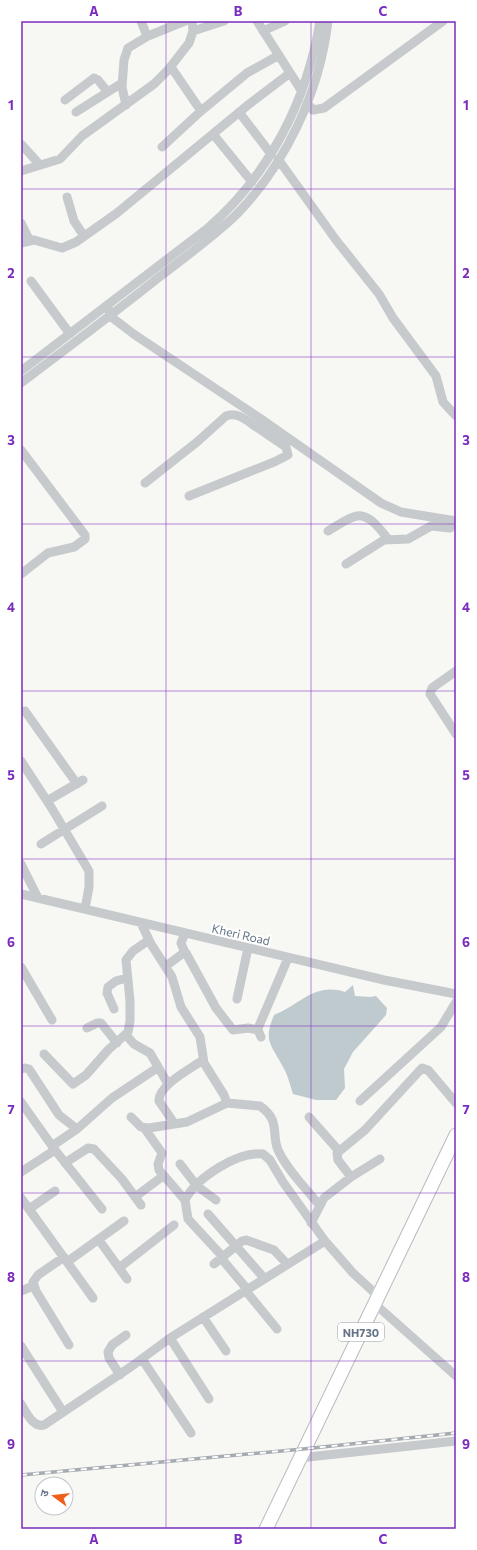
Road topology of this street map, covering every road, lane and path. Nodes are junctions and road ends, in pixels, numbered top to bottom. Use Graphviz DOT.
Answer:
graph roads {
  1 [pos="141,21"];
  2 [pos="185,21"];
  3 [pos="192,21"];
  4 [pos="224,21"];
  5 [pos="257,21"];
  6 [pos="285,21"];
  7 [pos="320,21"];
  8 [pos="328,21"];
  9 [pos="443,21"];
  10 [pos="193,31"];
  11 [pos="263,31"];
  12 [pos="147,36"];
  13 [pos="279,55"];
  14 [pos="171,66"];
  15 [pos="290,73"];
  16 [pos="122,83"];
  17 [pos="107,91"];
  18 [pos="304,96"];
  19 [pos="65,100"];
  20 [pos="126,105"];
  21 [pos="201,111"];
  22 [pos="76,112"];
  23 [pos="239,112"];
  24 [pos="213,134"];
  25 [pos="21,144"];
  26 [pos="162,147"];
  27 [pos="275,157"];
  28 [pos="40,165"];
  29 [pos="21,171"];
  30 [pos="252,182"];
  31 [pos="67,197"];
  32 [pos="21,223"];
  33 [pos="84,236"];
  34 [pos="25,242"];
  35 [pos="31,281"];
  36 [pos="108,313"];
  37 [pos="70,334"];
  38 [pos="21,371"];
  39 [pos="21,383"];
  40 [pos="456,416"];
  41 [pos="259,423"];
  42 [pos="21,450"];
  43 [pos="145,483"];
  44 [pos="189,496"];
  45 [pos="455,522"];
  46 [pos="328,531"];
  47 [pos="388,539"];
  48 [pos="346,564"];
  49 [pos="21,574"];
  50 [pos="456,671"];
  51 [pos="25,711"];
  52 [pos="456,734"];
  53 [pos="21,761"];
  54 [pos="47,801"];
  55 [pos="102,806"];
  56 [pos="64,829"];
  57 [pos="41,844"];
  58 [pos="21,864"];
  59 [pos="21,894"];
  60 [pos="38,898"];
  61 [pos="85,909"];
  62 [pos="141,923"];
  63 [pos="185,933"];
  64 [pos="149,940"];
  65 [pos="248,948"];
  66 [pos="185,953"];
  67 [pos="288,958"];
  68 [pos="166,966"];
  69 [pos="21,967"];
  70 [pos="127,978"];
  71 [pos="456,994"];
  72 [pos="237,999"];
  73 [pos="456,1002"];
  74 [pos="114,1009"];
  75 [pos="52,1020"];
  76 [pos="87,1028"];
  77 [pos="126,1035"];
  78 [pos="117,1043"];
  79 [pos="44,1054"];
  80 [pos="203,1060"];
  81 [pos="157,1068"];
  82 [pos="21,1069"];
  83 [pos="168,1084"];
  84 [pos="360,1101"];
  85 [pos="21,1102"];
  86 [pos="227,1103"];
  87 [pos="456,1104"];
  88 [pos="131,1117"];
  89 [pos="309,1117"];
  90 [pos="174,1123"];
  91 [pos="145,1129"];
  92 [pos="77,1130"];
  93 [pos="456,1135"];
  94 [pos="53,1148"];
  95 [pos="339,1151"];
  96 [pos="380,1159"];
  97 [pos="65,1163"];
  98 [pos="180,1164"];
  99 [pos="21,1172"];
  100 [pos="163,1176"];
  101 [pos="351,1177"];
  102 [pos="196,1186"];
  103 [pos="54,1191"];
  104 [pos="21,1198"];
  105 [pos="185,1200"];
  106 [pos="216,1200"];
  107 [pos="319,1205"];
  108 [pos="29,1209"];
  109 [pos="102,1209"];
  110 [pos="208,1214"];
  111 [pos="124,1221"];
  112 [pos="312,1223"];
  113 [pos="174,1226"];
  114 [pos="99,1240"];
  115 [pos="325,1241"];
  116 [pos="235,1247"];
  117 [pos="222,1258"];
  118 [pos="65,1260"];
  119 [pos="214,1264"];
  120 [pos="287,1264"];
  121 [pos="119,1268"];
  122 [pos="264,1278"];
  123 [pos="127,1279"];
  124 [pos="33,1286"];
  125 [pos="246,1290"];
  126 [pos="21,1291"];
  127 [pos="93,1298"];
  128 [pos="377,1300"];
  129 [pos="203,1317"];
  130 [pos="277,1329"];
  131 [pos="126,1335"];
  132 [pos="170,1338"];
  133 [pos="69,1345"];
  134 [pos="21,1346"];
  135 [pos="226,1351"];
  136 [pos="142,1359"];
  137 [pos="120,1375"];
  138 [pos="456,1376"];
  139 [pos="209,1399"];
  140 [pos="21,1404"];
  141 [pos="63,1412"];
  142 [pos="191,1433"];
  143 [pos="456,1441"];
  144 [pos="299,1458"];
  145 [pos="266,1529"];
  1 -- 12 [label="street"];
  2 -- 12 [label="street"];
  3 -- 10 [label="street"];
  4 -- 10 [label="street"];
  5 -- 11 [label="street"];
  6 -- 11 [label="street"];
  7 -- 18 [label="street"];
  8 -- 18 [label="street"];
  9 -- 18 [label="street"];
  10 -- 14 [label="street"];
  11 -- 13 [label="street"];
  12 -- 16 [label="street"];
  13 -- 15 [label="street"];
  13 -- 21 [label="street"];
  14 -- 20 [label="street"];
  14 -- 21 [label="street"];
  15 -- 18 [label="street"];
  15 -- 23 [label="street"];
  16 -- 17 [label="street"];
  16 -- 20 [label="street"];
  17 -- 19 [label="street"];
  17 -- 22 [label="street"];
  18 -- 27 [label="street"];
  20 -- 28 [label="street"];
  21 -- 26 [label="street"];
  23 -- 24 [label="street"];
  23 -- 27 [label="street"];
  24 -- 30 [label="street"];
  24 -- 33 [label="street"];
  25 -- 28 [label="street"];
  27 -- 30 [label="street"];
  27 -- 36 [label="street"];
  27 -- 40 [label="street"];
  28 -- 29 [label="street"];
  30 -- 36 [label="street"];
  31 -- 33 [label="street"];
  32 -- 34 [label="street"];
  33 -- 34 [label="street"];
  35 -- 37 [label="street"];
  36 -- 37 [label="street"];
  36 -- 39 [label="street"];
  36 -- 41 [label="street"];
  37 -- 38 [label="street"];
  41 -- 43 [label="street"];
  41 -- 44 [label="street"];
  41 -- 45 [label="street"];
  42 -- 49 [label="street"];
  45 -- 47 [label="street"];
  46 -- 47 [label="street"];
  47 -- 48 [label="street"];
  50 -- 52 [label="street"];
  51 -- 54 [label="street"];
  53 -- 54 [label="street"];
  54 -- 56 [label="street"];
  55 -- 56 [label="street"];
  56 -- 57 [label="street"];
  56 -- 61 [label="street"];
  58 -- 60 [label="street"];
  59 -- 60 [label="street, Kheri Road"];
  60 -- 61 [label="street, Kheri Road"];
  61 -- 62 [label="street, Kheri Road"];
  62 -- 63 [label="street, Kheri Road"];
  62 -- 64 [label="street"];
  63 -- 65 [label="street, Kheri Road"];
  63 -- 66 [label="street"];
  64 -- 68 [label="street"];
  64 -- 70 [label="street"];
  65 -- 67 [label="street, Kheri Road"];
  65 -- 72 [label="street"];
  66 -- 67 [label="street"];
  66 -- 68 [label="street"];
  67 -- 71 [label="street, Kheri Road"];
  68 -- 80 [label="street"];
  69 -- 75 [label="street"];
  70 -- 74 [label="street"];
  70 -- 77 [label="street"];
  73 -- 84 [label="street"];
  76 -- 78 [label="street"];
  77 -- 78 [label="street"];
  77 -- 81 [label="street"];
  78 -- 79 [label="street"];
  80 -- 83 [label="street"];
  80 -- 86 [label="street"];
  81 -- 83 [label="street"];
  81 -- 92 [label="street"];
  82 -- 92 [label="street"];
  83 -- 90 [label="street"];
  85 -- 94 [label="street"];
  86 -- 90 [label="street"];
  86 -- 107 [label="street"];
  87 -- 95 [label="street"];
  88 -- 91 [label="street"];
  89 -- 95 [label="street"];
  90 -- 91 [label="street"];
  91 -- 100 [label="street"];
  92 -- 94 [label="street"];
  93 -- 128 [label="highway, NH730"];
  94 -- 97 [label="street"];
  94 -- 99 [label="street"];
  95 -- 101 [label="street"];
  96 -- 101 [label="street"];
  97 -- 100 [label="street"];
  97 -- 109 [label="street"];
  98 -- 102 [label="street"];
  100 -- 105 [label="street"];
  101 -- 107 [label="street"];
  102 -- 105 [label="street"];
  102 -- 106 [label="street"];
  102 -- 112 [label="street"];
  103 -- 108 [label="street"];
  104 -- 108 [label="street"];
  105 -- 117 [label="street"];
  107 -- 112 [label="street"];
  108 -- 118 [label="street"];
  110 -- 116 [label="street"];
  111 -- 114 [label="street"];
  112 -- 115 [label="street"];
  113 -- 121 [label="street"];
  114 -- 118 [label="street"];
  114 -- 121 [label="street"];
  115 -- 120 [label="street"];
  115 -- 128 [label="street"];
  116 -- 117 [label="street"];
  116 -- 120 [label="street"];
  116 -- 122 [label="street"];
  117 -- 119 [label="street"];
  117 -- 125 [label="street"];
  118 -- 124 [label="street"];
  118 -- 127 [label="street"];
  120 -- 122 [label="street"];
  121 -- 123 [label="street"];
  122 -- 125 [label="street"];
  124 -- 126 [label="street"];
  124 -- 133 [label="street"];
  125 -- 129 [label="street"];
  125 -- 130 [label="street"];
  128 -- 138 [label="street"];
  128 -- 144 [label="highway, NH730"];
  129 -- 132 [label="street"];
  129 -- 135 [label="street"];
  131 -- 137 [label="street"];
  132 -- 136 [label="street"];
  132 -- 139 [label="street"];
  134 -- 141 [label="street"];
  136 -- 137 [label="street"];
  136 -- 142 [label="street"];
  137 -- 141 [label="street"];
  140 -- 141 [label="street"];
  143 -- 144 [label="street"];
  144 -- 145 [label="highway, NH730"];
}
